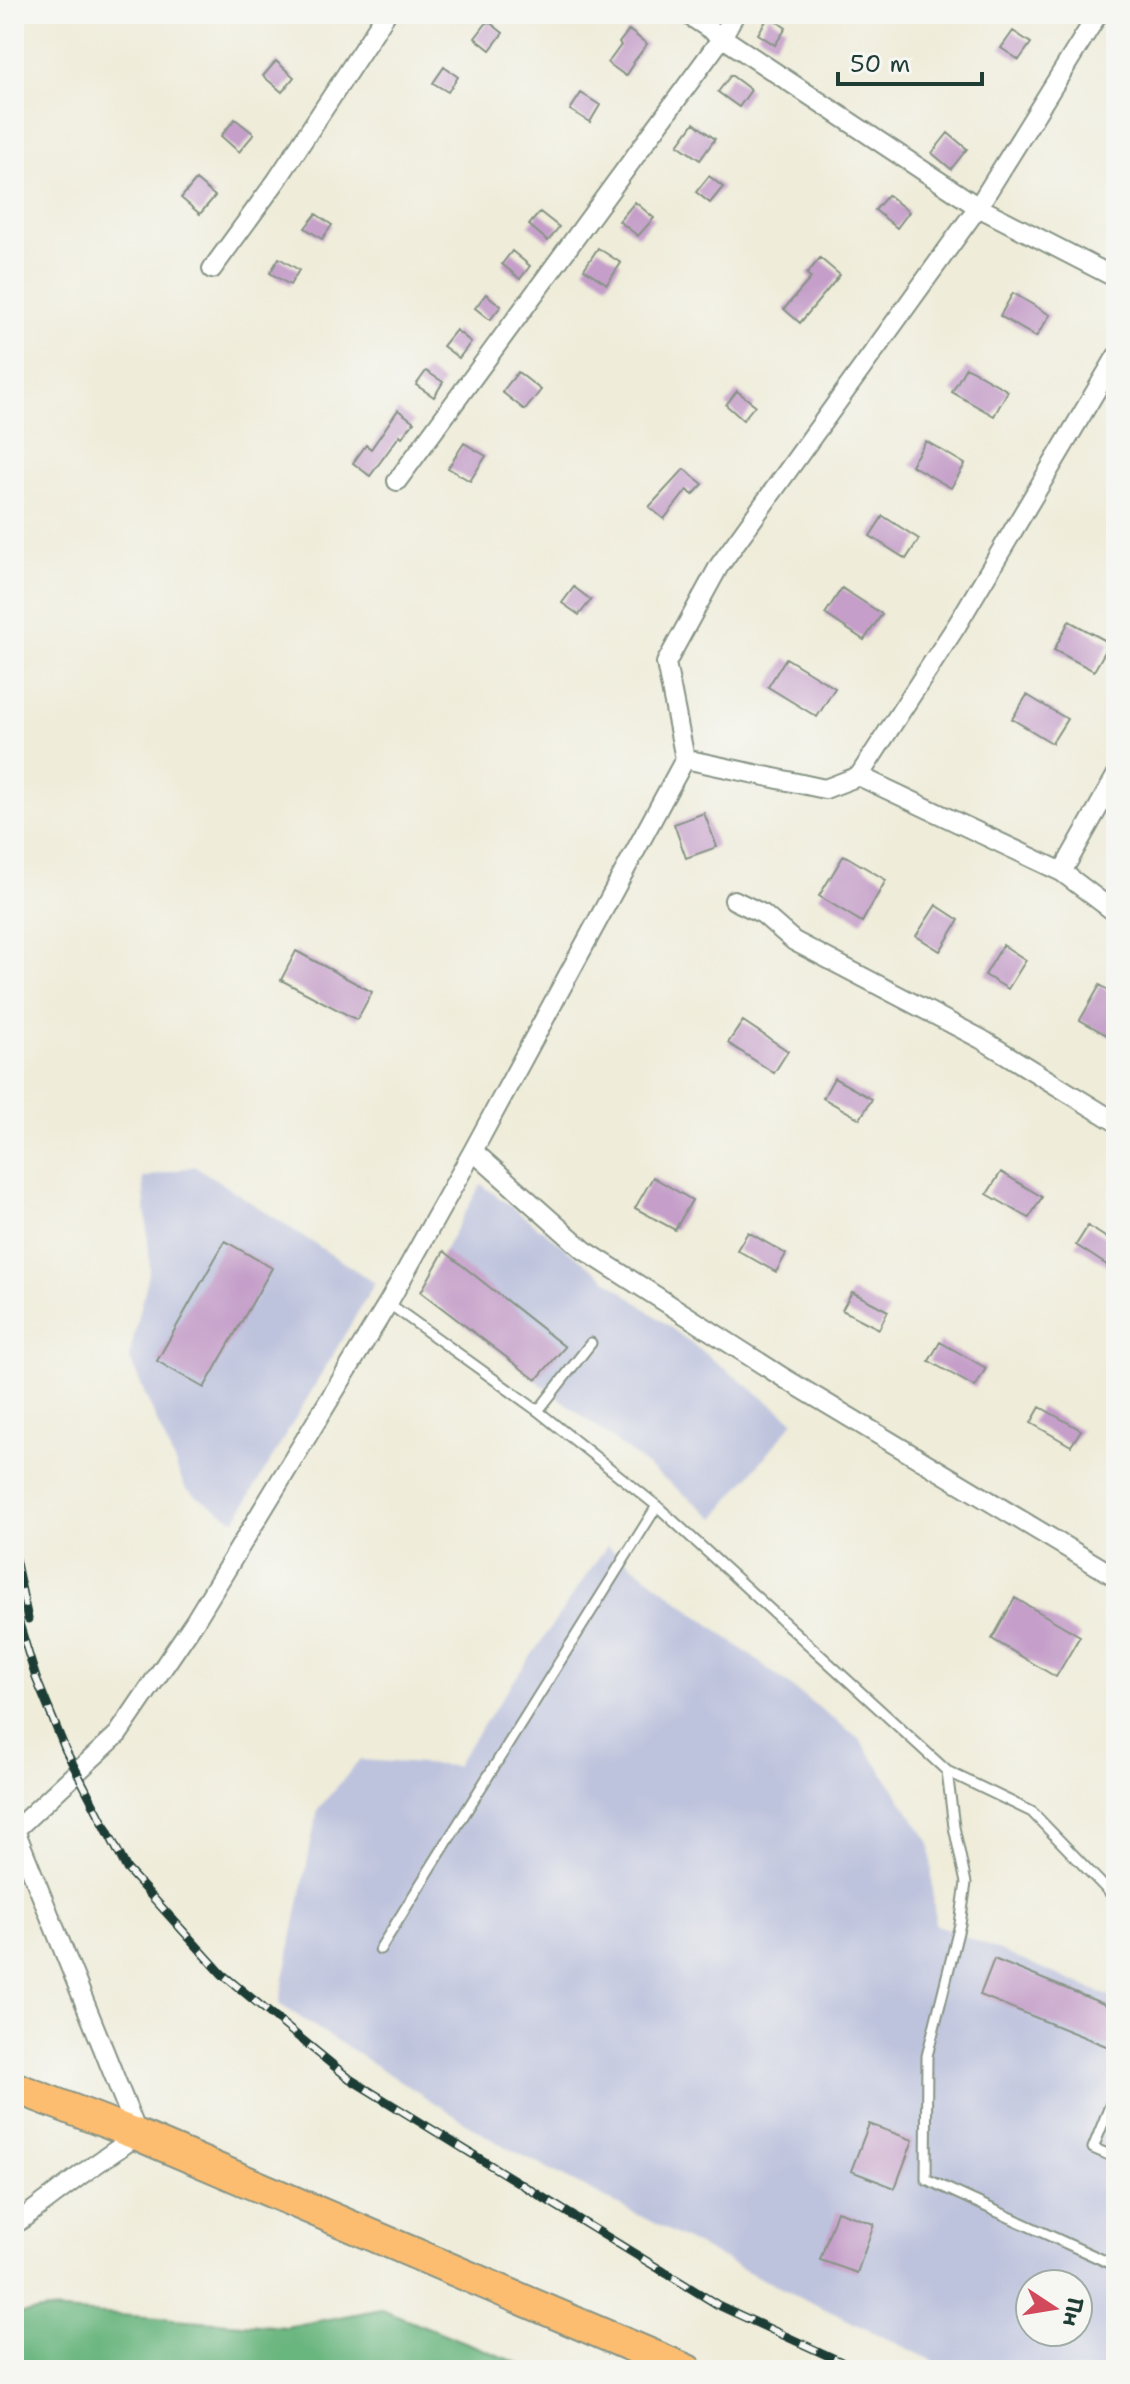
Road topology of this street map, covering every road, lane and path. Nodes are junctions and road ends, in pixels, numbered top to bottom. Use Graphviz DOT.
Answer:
graph roads {
  1 [pos="386,14"];
  2 [pos="687,14"];
  3 [pos="735,14"];
  4 [pos="1098,14"];
  5 [pos="721,39"];
  6 [pos="978,207"];
  7 [pos="212,269"];
  8 [pos="1116,278"];
  9 [pos="1116,357"];
  10 [pos="397,481"];
  11 [pos="685,759"];
  12 [pos="859,776"];
  13 [pos="1116,776"];
  14 [pos="1062,872"];
  15 [pos="734,900"];
  16 [pos="1116,913"];
  17 [pos="1116,1122"];
  18 [pos="473,1151"];
  19 [pos="388,1303"];
  20 [pos="591,1343"];
  21 [pos="538,1411"];
  22 [pos="657,1506"];
  23 [pos="1116,1577"];
  24 [pos="947,1771"];
  25 [pos="15,1829"];
  26 [pos="1116,1899"];
  27 [pos="380,1949"];
  28 [pos="14,2087"];
  29 [pos="1116,2091"];
  30 [pos="138,2135"];
  31 [pos="1116,2158"];
  32 [pos="14,2225"];
  33 [pos="1116,2266"];
  34 [pos="687,2370"];
  1 -- 7 [label="street"];
  2 -- 5 [label="street"];
  3 -- 5 [label="street"];
  4 -- 6 [label="street"];
  5 -- 6 [label="street"];
  5 -- 10 [label="street"];
  6 -- 8 [label="street"];
  6 -- 11 [label="street"];
  9 -- 12 [label="street"];
  11 -- 12 [label="street"];
  11 -- 18 [label="street"];
  12 -- 14 [label="street"];
  13 -- 14 [label="street"];
  14 -- 16 [label="street"];
  15 -- 17 [label="street"];
  18 -- 19 [label="street"];
  18 -- 23 [label="street"];
  19 -- 21 [label="lane"];
  19 -- 25 [label="street"];
  20 -- 21 [label="lane"];
  21 -- 22 [label="lane"];
  22 -- 24 [label="lane"];
  22 -- 27 [label="lane"];
  24 -- 26 [label="lane"];
  24 -- 33 [label="lane"];
  25 -- 30 [label="street"];
  28 -- 30 [label="main road"];
  29 -- 31 [label="lane"];
  30 -- 32 [label="street"];
  30 -- 34 [label="main road"];
}
